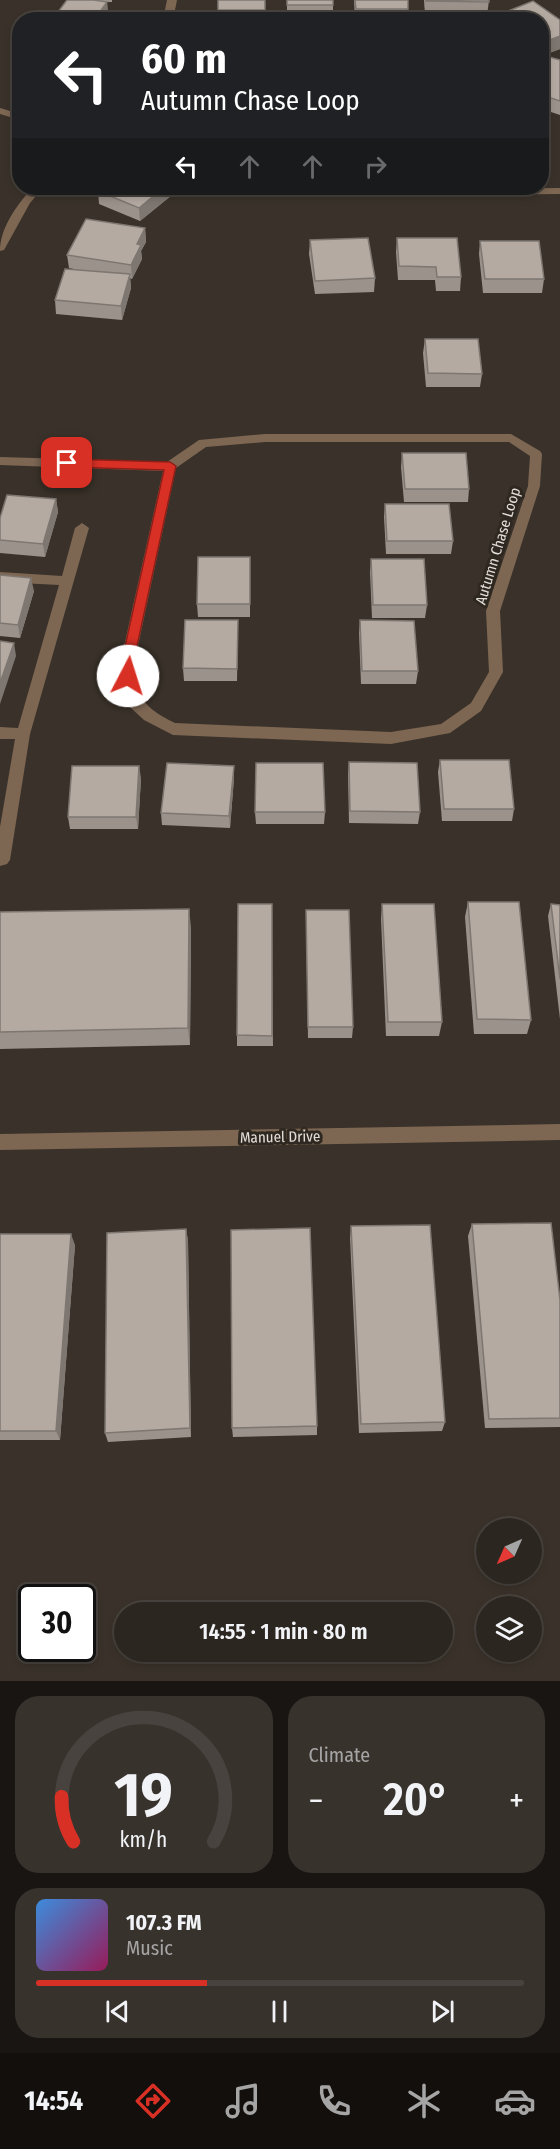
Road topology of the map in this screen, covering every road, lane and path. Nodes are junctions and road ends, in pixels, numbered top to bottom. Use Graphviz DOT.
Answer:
graph roads {
  1 [pos="32,195"];
  2 [pos="0,248"];
  3 [pos="0,461"];
  4 [pos="170,466"];
  5 [pos="82,528"];
  6 [pos="0,577"];
  7 [pos="66,581"];
  8 [pos="0,733"];
  9 [pos="23,734"];
  10 [pos="2,860"];
  11 [pos="560,1132"];
  12 [pos="0,1142"];
  1 -- 2 [label="street"];
  3 -- 4 [label="street"];
  4 -- 4 [label="street, Autumn Chase Loop"];
  5 -- 7 [label="street"];
  6 -- 7 [label="street"];
  7 -- 9 [label="street"];
  8 -- 9 [label="street"];
  9 -- 10 [label="street"];
  11 -- 12 [label="street, Manuel Drive"];
}
